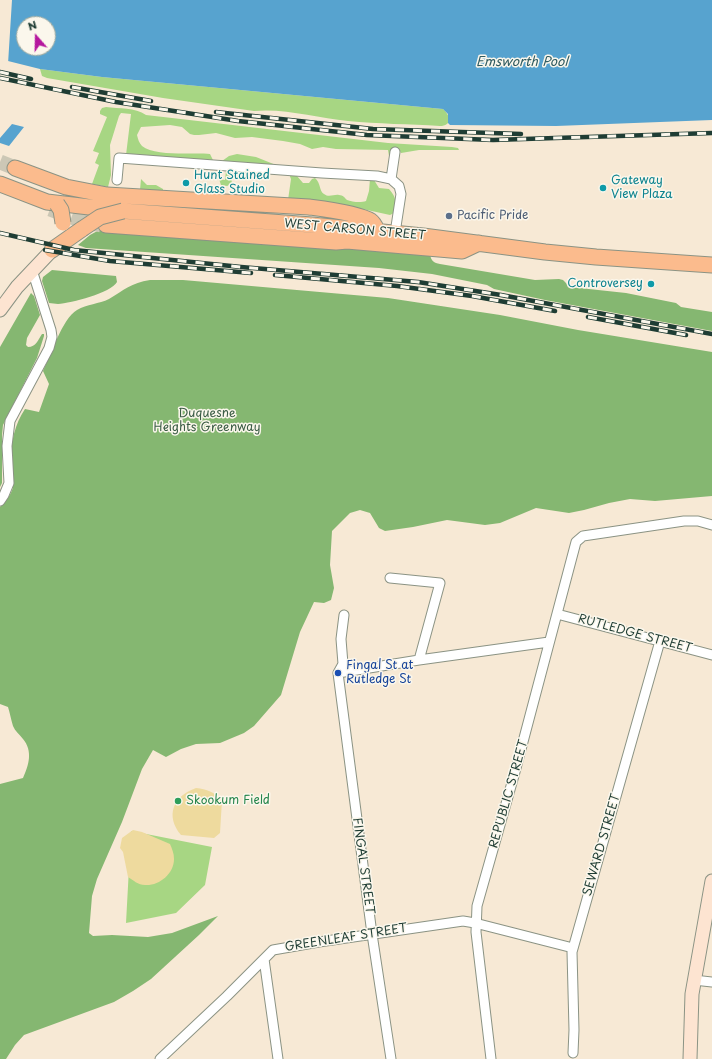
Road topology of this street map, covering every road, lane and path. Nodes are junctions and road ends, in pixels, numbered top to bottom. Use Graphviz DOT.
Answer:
graph roads {
  1 [pos="395,152"];
  2 [pos="15,168"];
  3 [pos="391,179"];
  4 [pos="117,180"];
  5 [pos="0,184"];
  6 [pos="58,204"];
  7 [pos="123,211"];
  8 [pos="106,225"];
  9 [pos="378,232"];
  10 [pos="395,233"];
  11 [pos="480,243"];
  12 [pos="52,250"];
  13 [pos="712,265"];
  14 [pos="32,270"];
  15 [pos="0,310"];
  16 [pos="0,500"];
  17 [pos="712,525"];
  18 [pos="390,578"];
  19 [pos="557,614"];
  20 [pos="344,615"];
  21 [pos="660,641"];
  22 [pos="549,642"];
  23 [pos="712,655"];
  24 [pos="419,660"];
  25 [pos="338,673"];
  26 [pos="712,881"];
  27 [pos="475,923"];
  28 [pos="372,934"];
  29 [pos="573,948"];
  30 [pos="264,959"];
  31 [pos="694,980"];
  32 [pos="712,982"];
  33 [pos="573,1053"];
  34 [pos="160,1059"];
  35 [pos="278,1059"];
  36 [pos="391,1059"];
  37 [pos="491,1059"];
  38 [pos="690,1059"];
  1 -- 3 [label="street"];
  2 -- 9 [label="main road"];
  3 -- 4 [label="street"];
  3 -- 10 [label="street"];
  5 -- 6 [label="main road, WEST CARSON STREET"];
  6 -- 7 [label="main road, WEST CARSON STREET, bridge"];
  6 -- 12 [label="main road, bridge"];
  7 -- 9 [label="main road, WEST CARSON STREET"];
  7 -- 12 [label="main road, bridge"];
  8 -- 11 [label="main road"];
  9 -- 10 [label="main road, WEST CARSON STREET"];
  10 -- 11 [label="main road, WEST CARSON STREET"];
  11 -- 13 [label="main road, WEST CARSON STREET"];
  12 -- 14 [label="street"];
  14 -- 15 [label="street"];
  14 -- 16 [label="street"];
  17 -- 19 [label="street, REPUBLIC STREET"];
  18 -- 24 [label="street"];
  19 -- 21 [label="street, RUTLEDGE STREET"];
  19 -- 22 [label="street, REPUBLIC STREET"];
  20 -- 25 [label="street"];
  21 -- 23 [label="street, RUTLEDGE STREET"];
  21 -- 29 [label="street, SEWARD STREET"];
  22 -- 24 [label="street"];
  22 -- 27 [label="street, REPUBLIC STREET"];
  24 -- 25 [label="street"];
  25 -- 28 [label="street, FINGAL STREET"];
  26 -- 31 [label="street"];
  27 -- 28 [label="street, GREENLEAF STREET"];
  27 -- 29 [label="street, GREENLEAF STREET"];
  27 -- 37 [label="street, REPUBLIC STREET"];
  28 -- 30 [label="street, GREENLEAF STREET"];
  28 -- 36 [label="street, FINGAL STREET"];
  29 -- 33 [label="street, SEWARD STREET"];
  30 -- 34 [label="street, GREENLEAF STREET"];
  30 -- 35 [label="street"];
  31 -- 32 [label="street"];
  31 -- 38 [label="street"];
}
